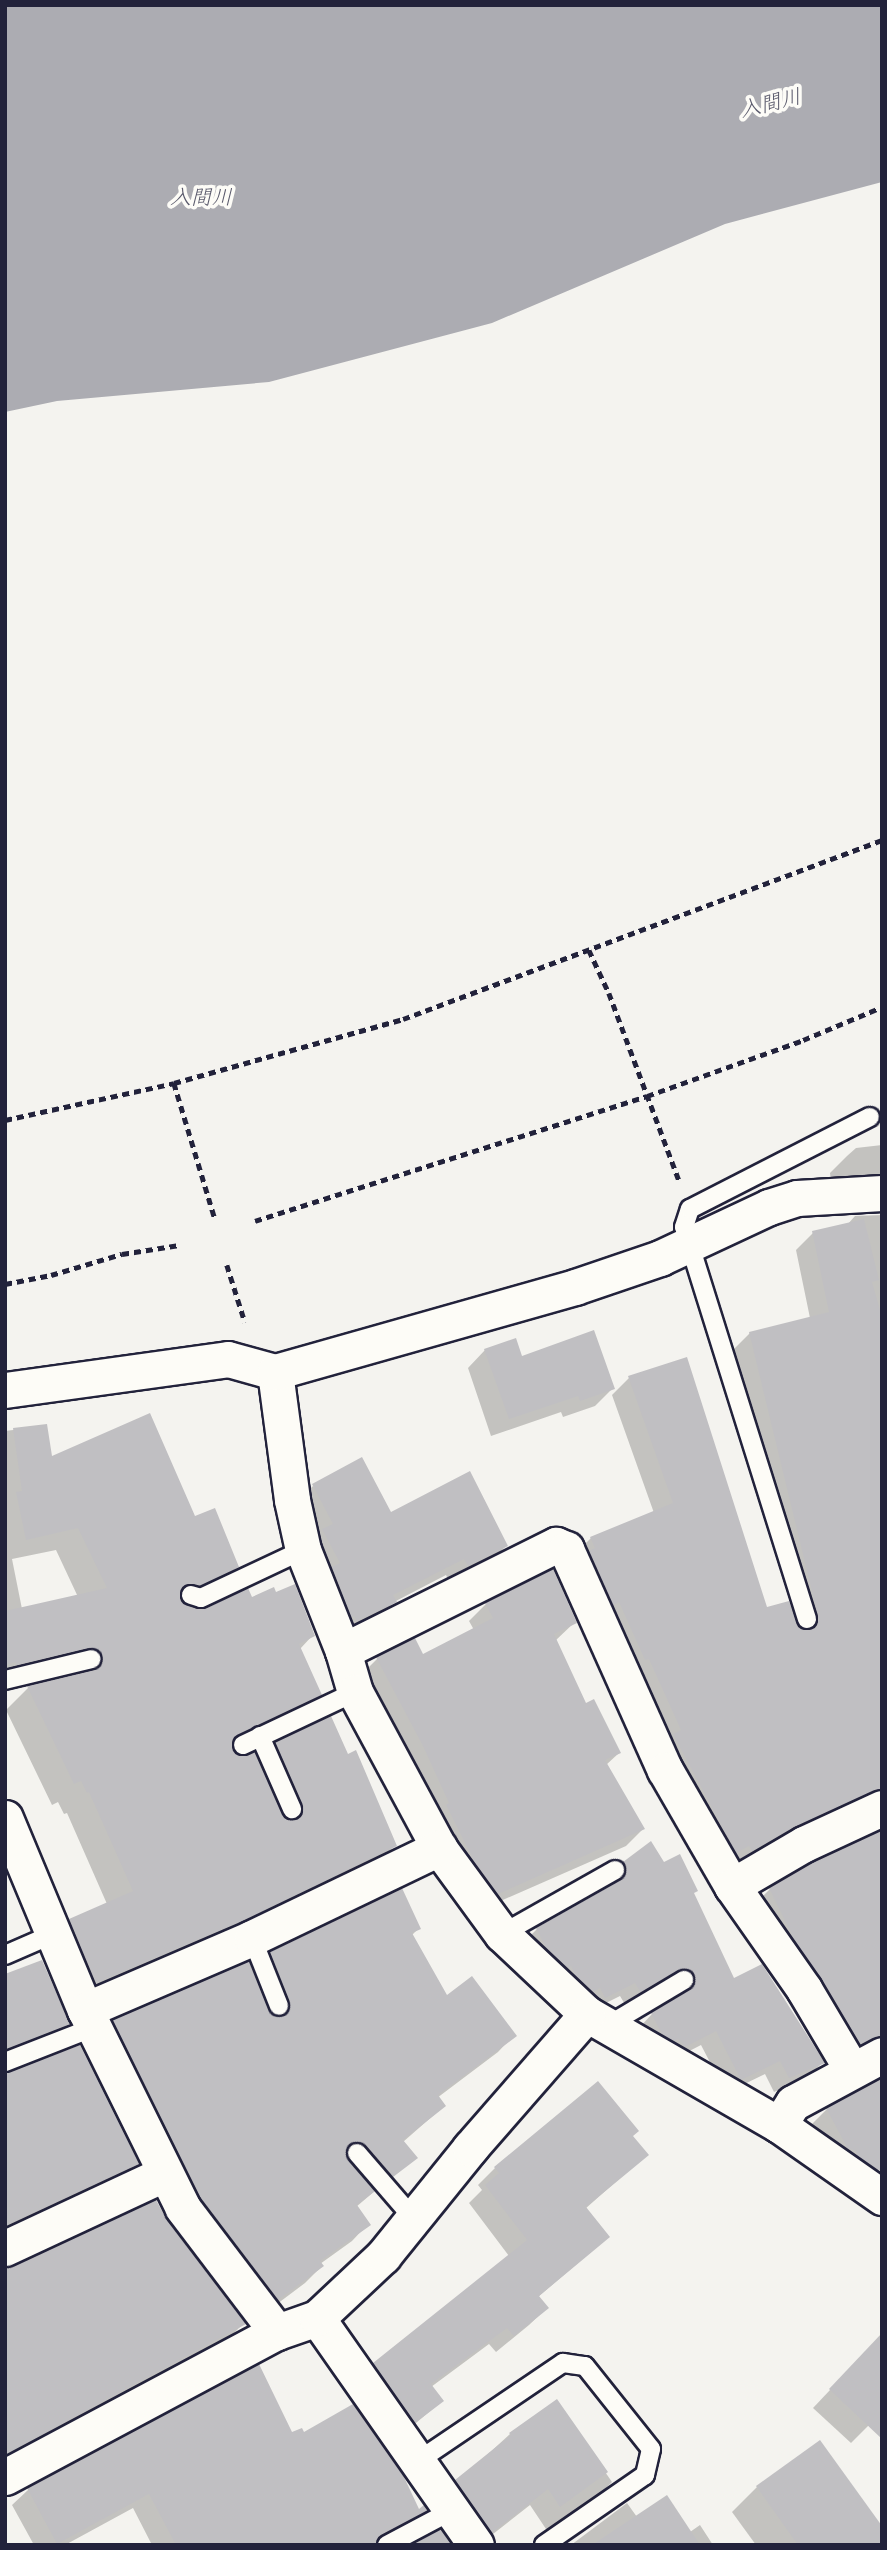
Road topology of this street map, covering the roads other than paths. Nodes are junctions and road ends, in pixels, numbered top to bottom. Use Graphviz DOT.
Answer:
graph roads {
  1 [pos="870,1117"];
  2 [pos="882,1193"];
  3 [pos="688,1245"];
  4 [pos="275,1372"];
  5 [pos="5,1390"];
  6 [pos="303,1550"];
  7 [pos="191,1595"];
  8 [pos="807,1619"];
  9 [pos="343,1651"];
  10 [pos="92,1659"];
  11 [pos="5,1679"];
  12 [pos="355,1692"];
  13 [pos="260,1736"];
  14 [pos="243,1745"];
  15 [pos="882,1808"];
  16 [pos="292,1809"];
  17 [pos="5,1818"];
  18 [pos="439,1848"];
  19 [pos="615,1870"];
  20 [pos="732,1886"];
  21 [pos="53,1934"];
  22 [pos="502,1934"];
  23 [pos="251,1938"];
  24 [pos="5,1955"];
  25 [pos="684,1980"];
  26 [pos="279,2006"];
  27 [pos="89,2019"];
  28 [pos="597,2020"];
  29 [pos="5,2062"];
  30 [pos="867,2062"];
  31 [pos="779,2124"];
  32 [pos="357,2153"];
  33 [pos="164,2174"];
  34 [pos="882,2197"];
  35 [pos="414,2218"];
  36 [pos="5,2248"];
  37 [pos="317,2318"];
  38 [pos="277,2332"];
  39 [pos="418,2461"];
  40 [pos="5,2477"];
  41 [pos="451,2511"];
  42 [pos="387,2545"];
  43 [pos="476,2545"];
  44 [pos="544,2545"];
  1 -- 3 [label="lane"];
  2 -- 3 [label="street"];
  3 -- 4 [label="street"];
  3 -- 8 [label="lane"];
  4 -- 5 [label="street"];
  4 -- 6 [label="street"];
  6 -- 7 [label="lane"];
  6 -- 9 [label="street"];
  9 -- 12 [label="street"];
  9 -- 20 [label="street"];
  10 -- 11 [label="lane"];
  12 -- 13 [label="lane"];
  12 -- 18 [label="street"];
  13 -- 14 [label="lane"];
  13 -- 16 [label="lane"];
  15 -- 20 [label="street"];
  17 -- 21 [label="street"];
  18 -- 22 [label="street"];
  18 -- 23 [label="street"];
  19 -- 22 [label="lane"];
  20 -- 30 [label="street"];
  21 -- 24 [label="lane"];
  21 -- 27 [label="street"];
  22 -- 28 [label="street"];
  23 -- 26 [label="lane"];
  23 -- 27 [label="street"];
  25 -- 28 [label="lane"];
  27 -- 29 [label="lane"];
  27 -- 33 [label="street"];
  28 -- 31 [label="street"];
  28 -- 35 [label="street"];
  30 -- 31 [label="street"];
  31 -- 34 [label="street"];
  32 -- 35 [label="lane"];
  33 -- 36 [label="street"];
  33 -- 38 [label="street"];
  35 -- 37 [label="street"];
  37 -- 38 [label="street"];
  37 -- 39 [label="street"];
  38 -- 40 [label="street"];
  39 -- 41 [label="street"];
  39 -- 44 [label="lane"];
  41 -- 42 [label="lane"];
  41 -- 43 [label="street"];
}
